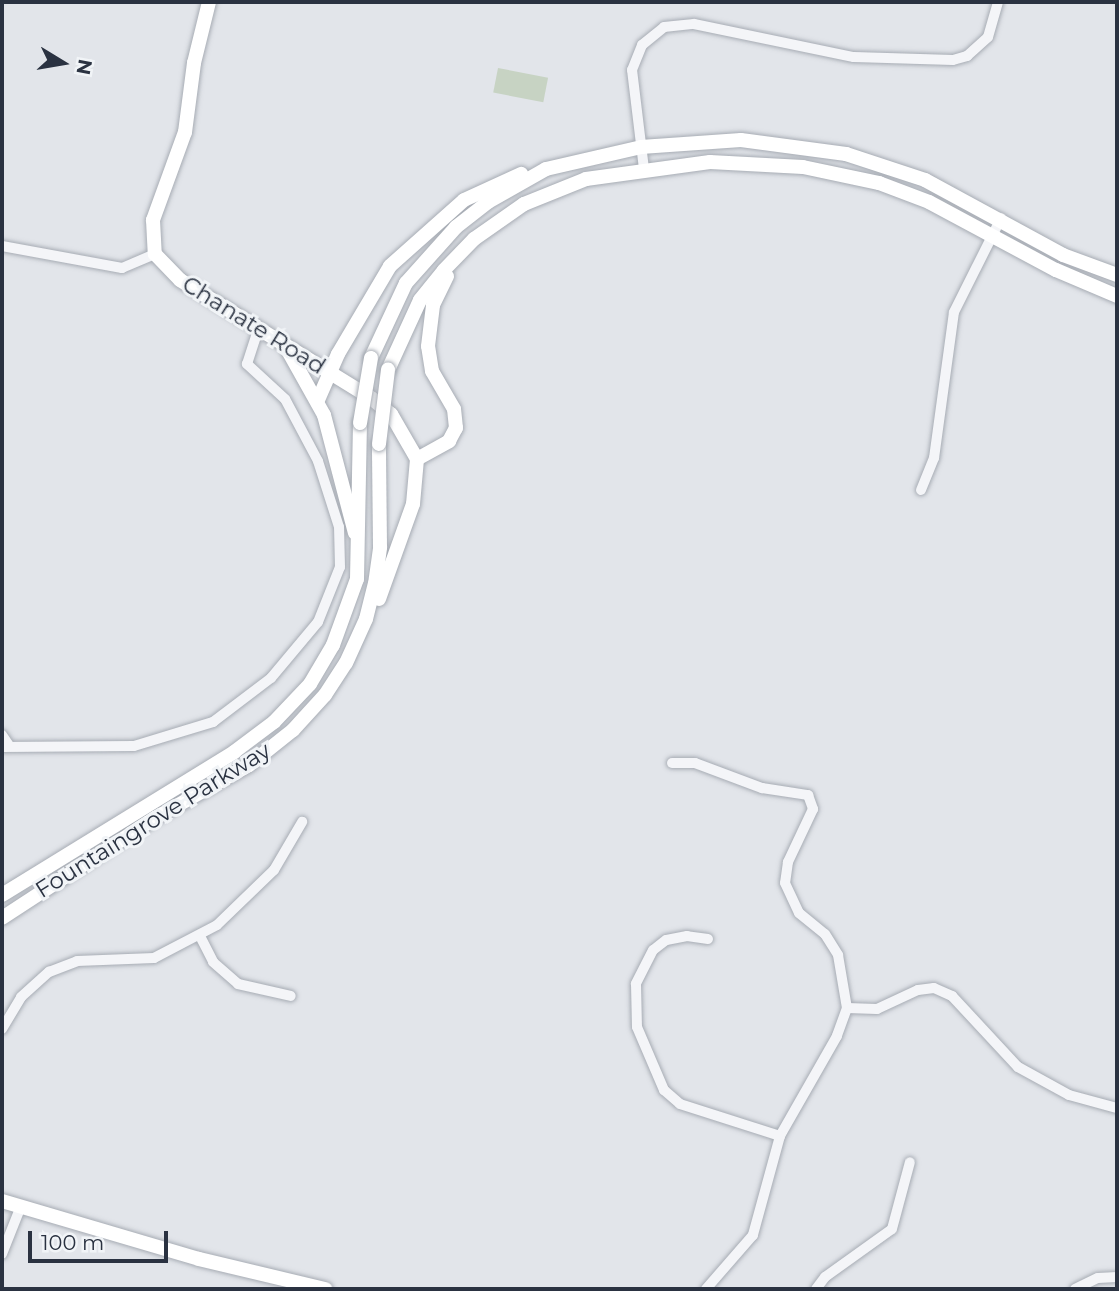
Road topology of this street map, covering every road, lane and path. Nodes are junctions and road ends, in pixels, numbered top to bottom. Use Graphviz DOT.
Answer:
graph roads {
  1 [pos="209,2"];
  2 [pos="998,2"];
  3 [pos="641,147"];
  4 [pos="546,169"];
  5 [pos="644,169"];
  6 [pos="1001,218"];
  7 [pos="992,233"];
  8 [pos="474,239"];
  9 [pos="2,246"];
  10 [pos="155,254"];
  11 [pos="1117,275"];
  12 [pos="1117,296"];
  13 [pos="259,327"];
  14 [pos="281,340"];
  15 [pos="333,374"];
  16 [pos="318,400"];
  17 [pos="417,459"];
  18 [pos="920,490"];
  19 [pos="356,579"];
  20 [pos="354,645"];
  21 [pos="4,742"];
  22 [pos="672,763"];
  23 [pos="302,822"];
  24 [pos="2,895"];
  25 [pos="2,918"];
  26 [pos="200,936"];
  27 [pos="708,939"];
  28 [pos="291,996"];
  29 [pos="847,1008"];
  30 [pos="2,1029"];
  31 [pos="1117,1108"];
  32 [pos="780,1136"];
  33 [pos="910,1161"];
  34 [pos="2,1201"];
  35 [pos="21,1206"];
  36 [pos="2,1254"];
  37 [pos="1117,1277"];
  38 [pos="325,1289"];
  39 [pos="706,1289"];
  40 [pos="816,1289"];
  41 [pos="1075,1289"];
  1 -- 10 [label="main road"];
  2 -- 3 [label="street"];
  3 -- 4 [label="main road, Fountaingrove Parkway"];
  3 -- 5 [label="street"];
  3 -- 6 [label="main road, Fountaingrove Parkway"];
  4 -- 15 [label="main road"];
  4 -- 19 [label="main road, Fountaingrove Parkway, bridge"];
  5 -- 7 [label="main road, Fountaingrove Parkway"];
  5 -- 8 [label="main road, Fountaingrove Parkway"];
  6 -- 7 [label="street"];
  6 -- 11 [label="main road, Fountaingrove Parkway"];
  7 -- 12 [label="main road, Fountaingrove Parkway"];
  7 -- 18 [label="street"];
  8 -- 17 [label="main road"];
  8 -- 20 [label="main road, Fountaingrove Parkway, bridge"];
  9 -- 10 [label="street"];
  10 -- 13 [label="main road, Chanate Road"];
  13 -- 14 [label="main road, Chanate Road"];
  13 -- 21 [label="street"];
  14 -- 15 [label="main road, Chanate Road"];
  14 -- 16 [label="main road"];
  15 -- 16 [label="main road"];
  15 -- 17 [label="main road, Chanate Road"];
  16 -- 19 [label="main road"];
  17 -- 20 [label="main road"];
  19 -- 24 [label="main road, Fountaingrove Parkway"];
  20 -- 25 [label="main road, Fountaingrove Parkway"];
  22 -- 29 [label="street"];
  23 -- 26 [label="street"];
  26 -- 28 [label="street"];
  26 -- 30 [label="street"];
  27 -- 32 [label="street"];
  29 -- 31 [label="street"];
  29 -- 32 [label="street"];
  32 -- 39 [label="street"];
  33 -- 40 [label="street"];
  34 -- 35 [label="main road"];
  35 -- 36 [label="street"];
  35 -- 38 [label="main road"];
  37 -- 41 [label="street"];
}
